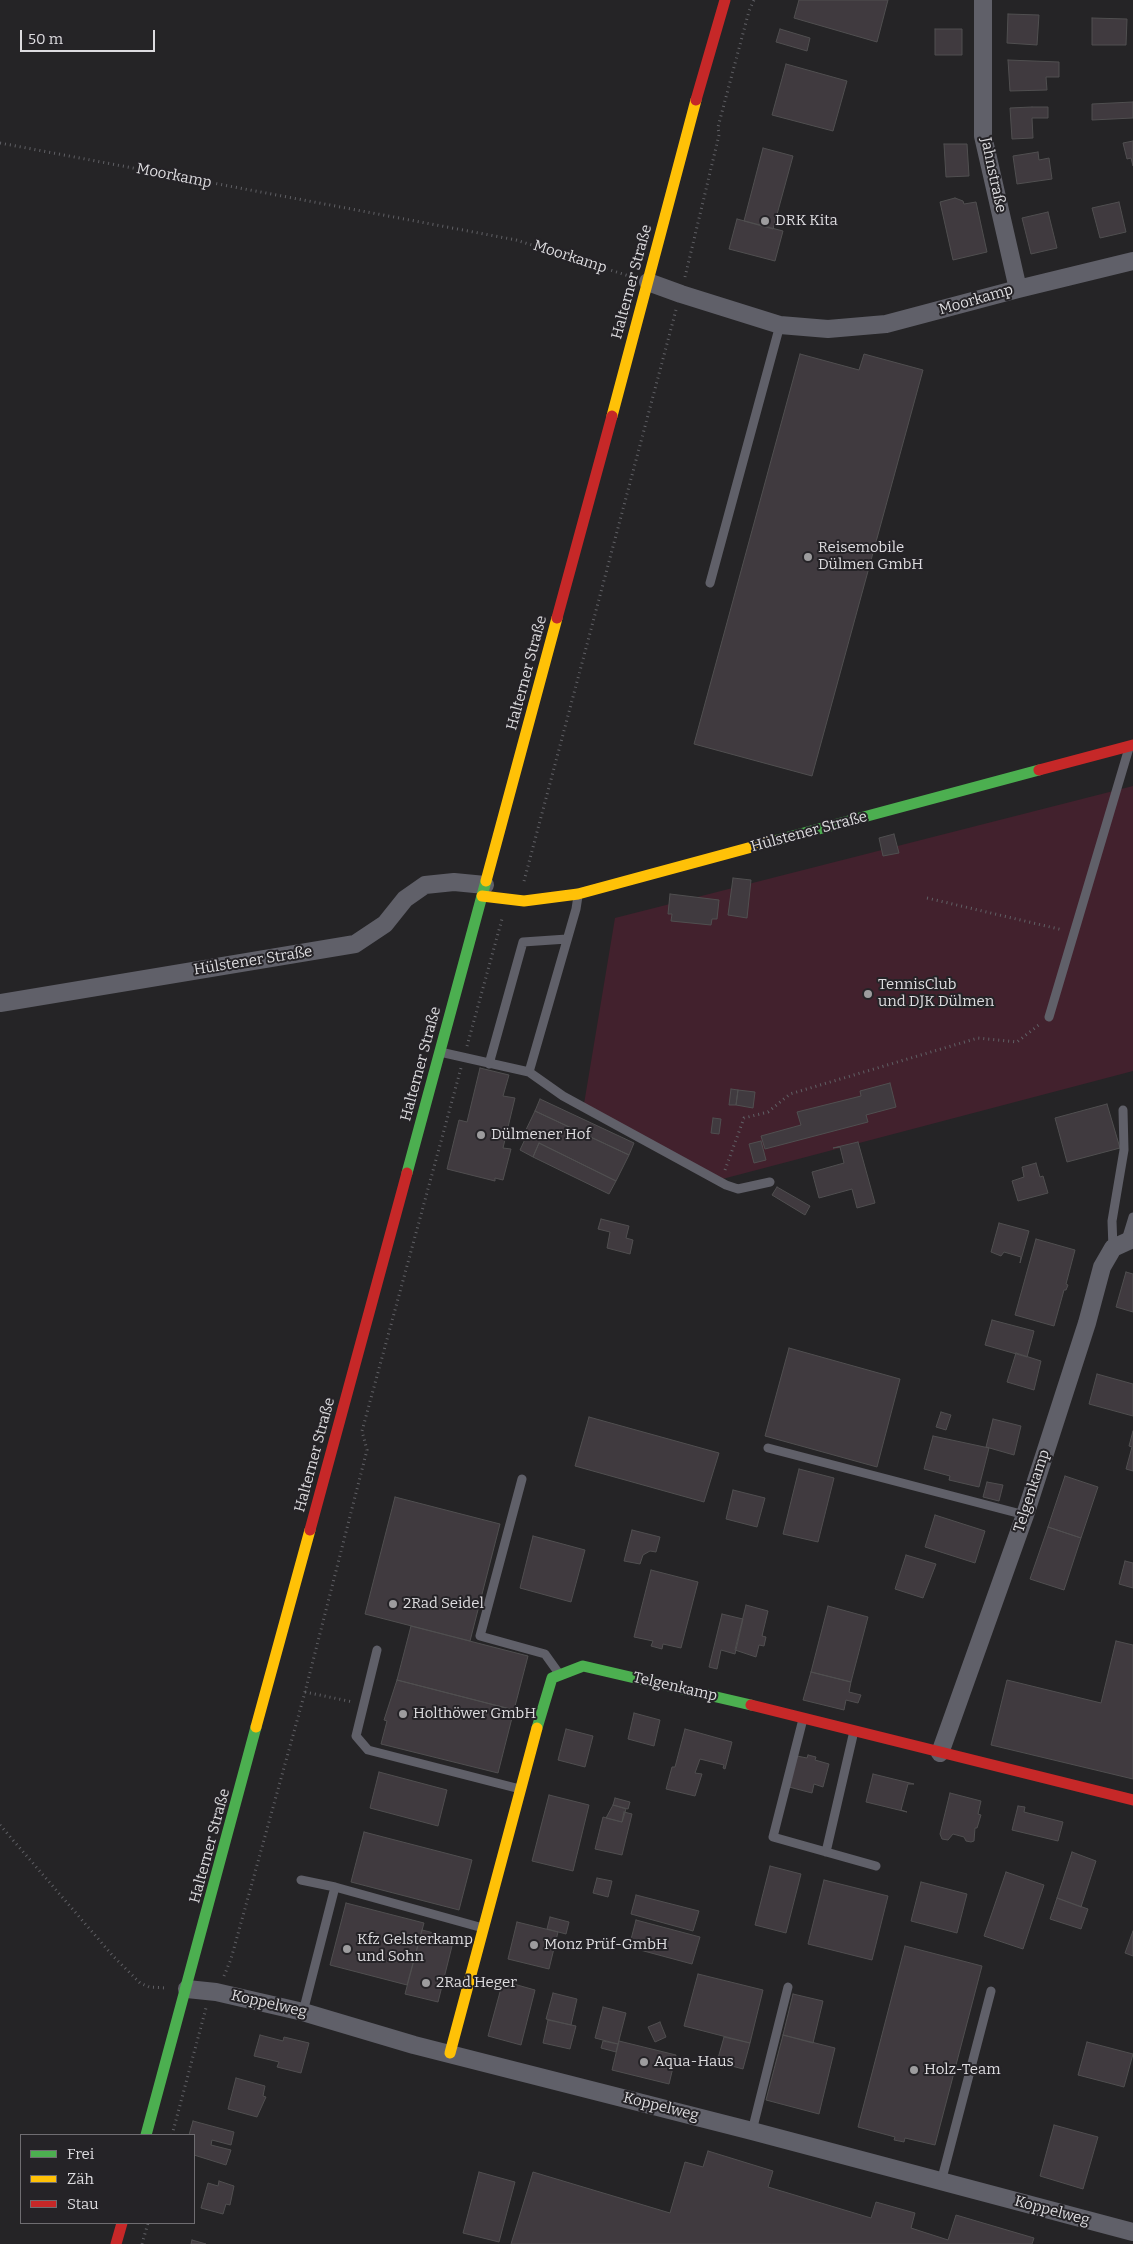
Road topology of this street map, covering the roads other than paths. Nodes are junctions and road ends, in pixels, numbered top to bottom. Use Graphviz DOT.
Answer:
graph roads {
  1 [pos="725,0"];
  2 [pos="983,0"];
  3 [pos="1133,261"];
  4 [pos="648,282"];
  5 [pos="1018,288"];
  6 [pos="780,325"];
  7 [pos="710,583"];
  8 [pos="1132,745"];
  9 [pos="483,891"];
  10 [pos="578,894"];
  11 [pos="567,940"];
  12 [pos="0,1003"];
  13 [pos="1050,1017"];
  14 [pos="439,1052"];
  15 [pos="489,1064"];
  16 [pos="529,1072"];
  17 [pos="1123,1110"];
  18 [pos="770,1182"];
  19 [pos="1133,1216"];
  20 [pos="1124,1242"];
  21 [pos="768,1448"];
  22 [pos="522,1479"];
  23 [pos="1025,1515"];
  24 [pos="377,1650"];
  25 [pos="560,1675"];
  26 [pos="804,1718"];
  27 [pos="854,1731"];
  28 [pos="940,1753"];
  29 [pos="520,1790"];
  30 [pos="1133,1800"];
  31 [pos="826,1852"];
  32 [pos="876,1866"];
  33 [pos="301,1880"];
  34 [pos="335,1887"];
  35 [pos="484,1928"];
  36 [pos="788,1988"];
  37 [pos="187,1989"];
  38 [pos="991,1991"];
  39 [pos="303,2012"];
  40 [pos="450,2053"];
  41 [pos="752,2130"];
  42 [pos="146,2134"];
  43 [pos="941,2182"];
  44 [pos="122,2224"];
  45 [pos="1132,2234"];
  46 [pos="116,2244"];
  1 -- 4 [label="main road, Halterner Straße"];
  2 -- 5 [label="street, Jahnstraße"];
  3 -- 5 [label="street, Moorkamp"];
  4 -- 6 [label="street, Moorkamp"];
  4 -- 9 [label="main road, Halterner Straße"];
  5 -- 6 [label="street, Moorkamp"];
  6 -- 7 [label="lane"];
  8 -- 10 [label="main road, Hülstener Straße"];
  8 -- 13 [label="lane"];
  9 -- 10 [label="main road, Hülstener Straße"];
  9 -- 12 [label="street, Hülstener Straße"];
  9 -- 14 [label="main road, Halterner Straße"];
  10 -- 11 [label="lane"];
  11 -- 15 [label="lane"];
  11 -- 16 [label="lane"];
  14 -- 15 [label="lane"];
  14 -- 37 [label="main road, Halterner Straße"];
  15 -- 16 [label="lane"];
  16 -- 18 [label="lane"];
  17 -- 20 [label="lane"];
  19 -- 20 [label="lane"];
  20 -- 23 [label="street, Telgenkamp"];
  21 -- 23 [label="lane"];
  22 -- 25 [label="lane"];
  23 -- 28 [label="street, Telgenkamp"];
  24 -- 29 [label="lane"];
  25 -- 26 [label="main road, Telgenkamp"];
  25 -- 29 [label="main road"];
  26 -- 27 [label="main road, Telgenkamp"];
  26 -- 31 [label="lane"];
  27 -- 28 [label="main road, Telgenkamp"];
  27 -- 31 [label="lane"];
  28 -- 30 [label="main road, Telgenkamp"];
  29 -- 35 [label="main road"];
  31 -- 32 [label="lane"];
  33 -- 34 [label="lane"];
  34 -- 35 [label="lane"];
  34 -- 39 [label="lane"];
  35 -- 40 [label="main road"];
  36 -- 41 [label="lane"];
  37 -- 39 [label="street, Koppelweg"];
  37 -- 42 [label="main road, Halterner Straße"];
  38 -- 43 [label="lane"];
  39 -- 40 [label="street, Koppelweg"];
  40 -- 41 [label="street, Koppelweg"];
  41 -- 43 [label="street, Koppelweg"];
  43 -- 45 [label="street, Koppelweg"];
  44 -- 46 [label="main road"];
}
